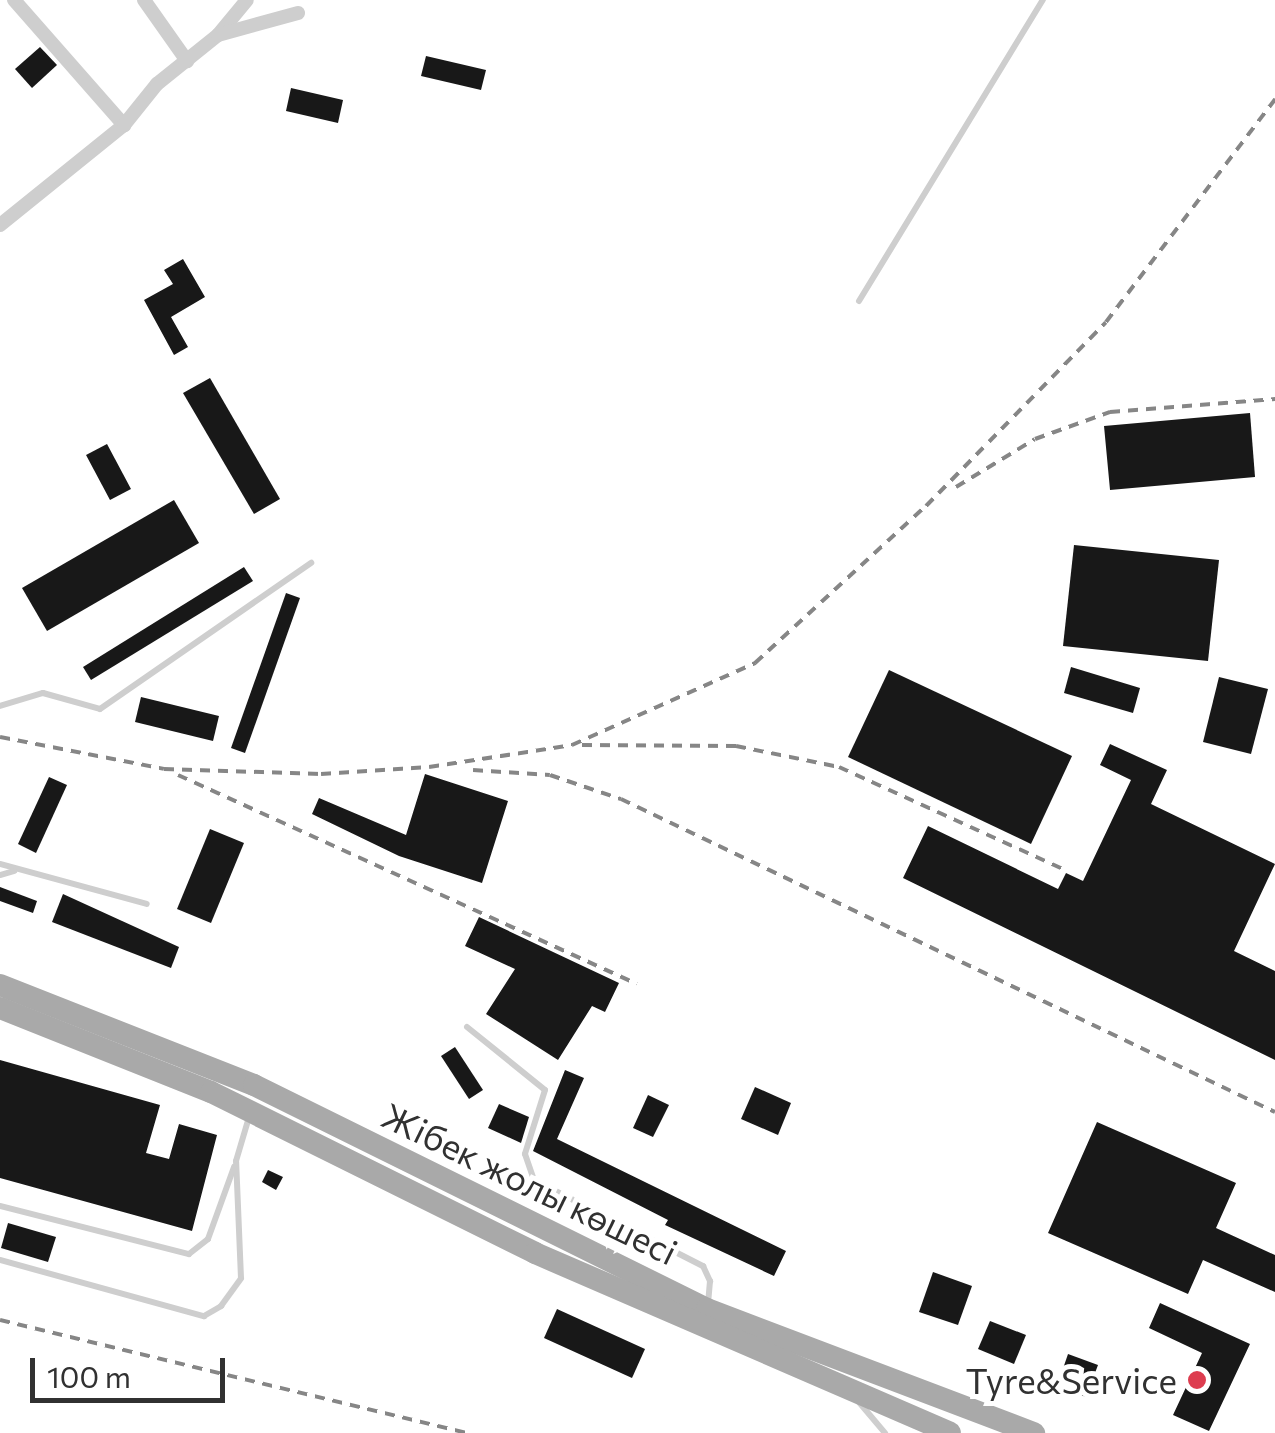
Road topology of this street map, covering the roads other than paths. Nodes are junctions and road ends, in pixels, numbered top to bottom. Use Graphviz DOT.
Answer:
graph roads {
  1 [pos="14,0"];
  2 [pos="144,0"];
  3 [pos="247,0"];
  4 [pos="1043,0"];
  5 [pos="298,13"];
  6 [pos="218,35"];
  7 [pos="187,61"];
  8 [pos="124,125"];
  9 [pos="0,225"];
  10 [pos="859,301"];
  11 [pos="311,563"];
  12 [pos="0,706"];
  13 [pos="0,864"];
  14 [pos="15,870"];
  15 [pos="0,875"];
  16 [pos="147,904"];
  17 [pos="0,985"];
  18 [pos="0,1008"];
  19 [pos="468,1027"];
  20 [pos="251,1112"];
  21 [pos="236,1162"];
  22 [pos="0,1206"];
  23 [pos="0,1260"];
  24 [pos="707,1309"];
  25 [pos="854,1397"];
  26 [pos="885,1433"];
  27 [pos="950,1433"];
  28 [pos="1034,1433"];
  1 -- 8 [label="street"];
  2 -- 7 [label="street"];
  3 -- 6 [label="street"];
  4 -- 10 [label="lane"];
  5 -- 6 [label="street"];
  6 -- 7 [label="street"];
  7 -- 8 [label="street"];
  8 -- 9 [label="street"];
  11 -- 12 [label="lane"];
  13 -- 14 [label="lane"];
  14 -- 15 [label="lane"];
  14 -- 16 [label="lane"];
  17 -- 24 [label="main road, Жібек жолы көшесі"];
  18 -- 20 [label="main road, Жібек жолы көшесі"];
  19 -- 24 [label="lane"];
  20 -- 21 [label="lane"];
  20 -- 25 [label="main road, Жібек жолы көшесі"];
  21 -- 22 [label="lane"];
  21 -- 23 [label="lane"];
  24 -- 28 [label="main road, Жібек жолы көшесі"];
  25 -- 26 [label="lane"];
  25 -- 27 [label="main road, Жібек жолы көшесі"];
}
